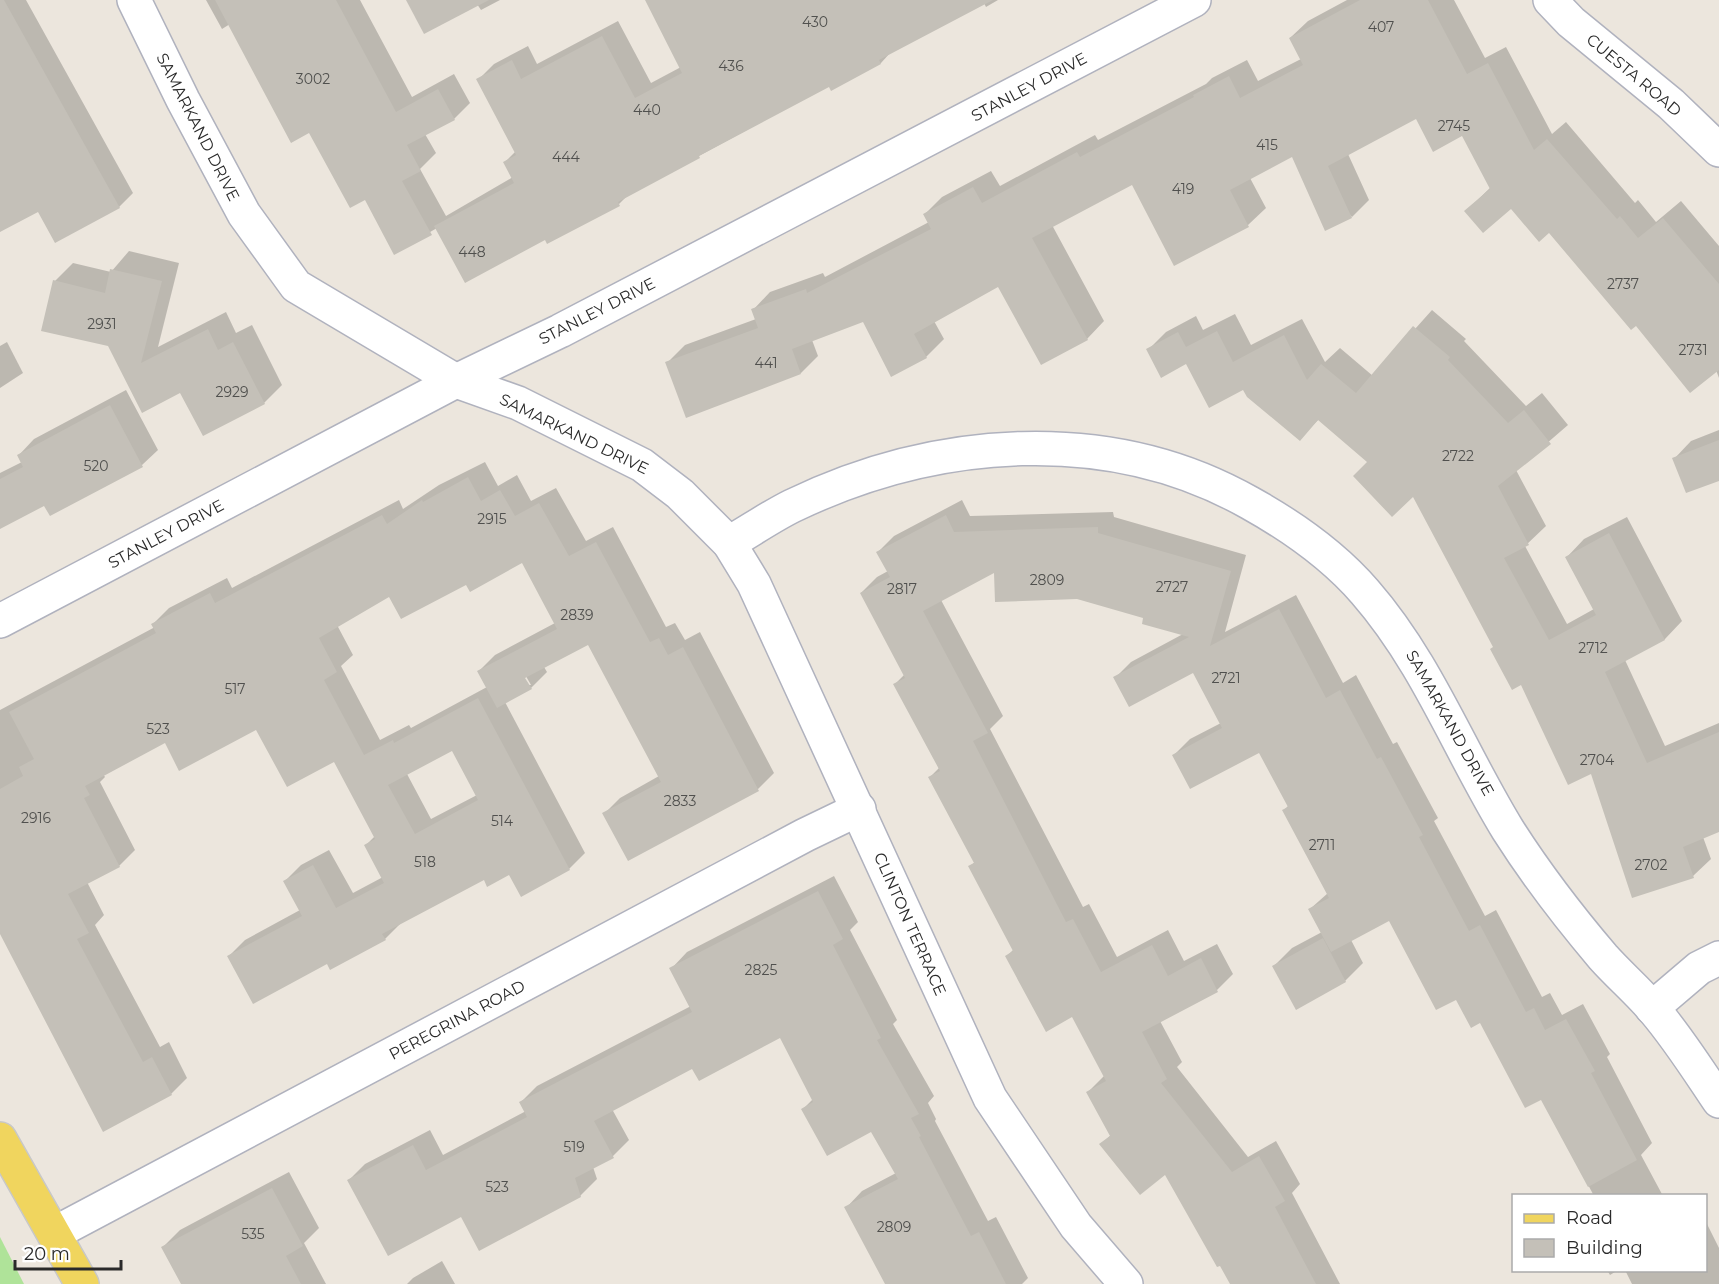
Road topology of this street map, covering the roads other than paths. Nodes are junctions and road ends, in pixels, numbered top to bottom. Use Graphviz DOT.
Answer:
graph roads {
  1 [pos="134,0"];
  2 [pos="1194,0"];
  3 [pos="1550,0"];
  4 [pos="1719,150"];
  5 [pos="456,381"];
  6 [pos="729,543"];
  7 [pos="0,621"];
  8 [pos="859,809"];
  9 [pos="1719,958"];
  10 [pos="1652,1008"];
  11 [pos="1719,1101"];
  12 [pos="0,1139"];
  13 [pos="55,1233"];
  14 [pos="82,1284"];
  15 [pos="1126,1284"];
  1 -- 5 [label="street, SAMARKAND DRIVE"];
  2 -- 5 [label="street, STANLEY DRIVE"];
  3 -- 4 [label="street, CUESTA ROAD"];
  5 -- 6 [label="street, SAMARKAND DRIVE"];
  5 -- 7 [label="street, STANLEY DRIVE"];
  6 -- 8 [label="street, CLINTON TERRACE"];
  6 -- 10 [label="street, SAMARKAND DRIVE"];
  8 -- 13 [label="street, PEREGRINA ROAD"];
  8 -- 15 [label="street, CLINTON TERRACE"];
  9 -- 10 [label="street"];
  10 -- 11 [label="street, SAMARKAND DRIVE"];
  12 -- 13 [label="main road"];
  13 -- 14 [label="main road"];
}
